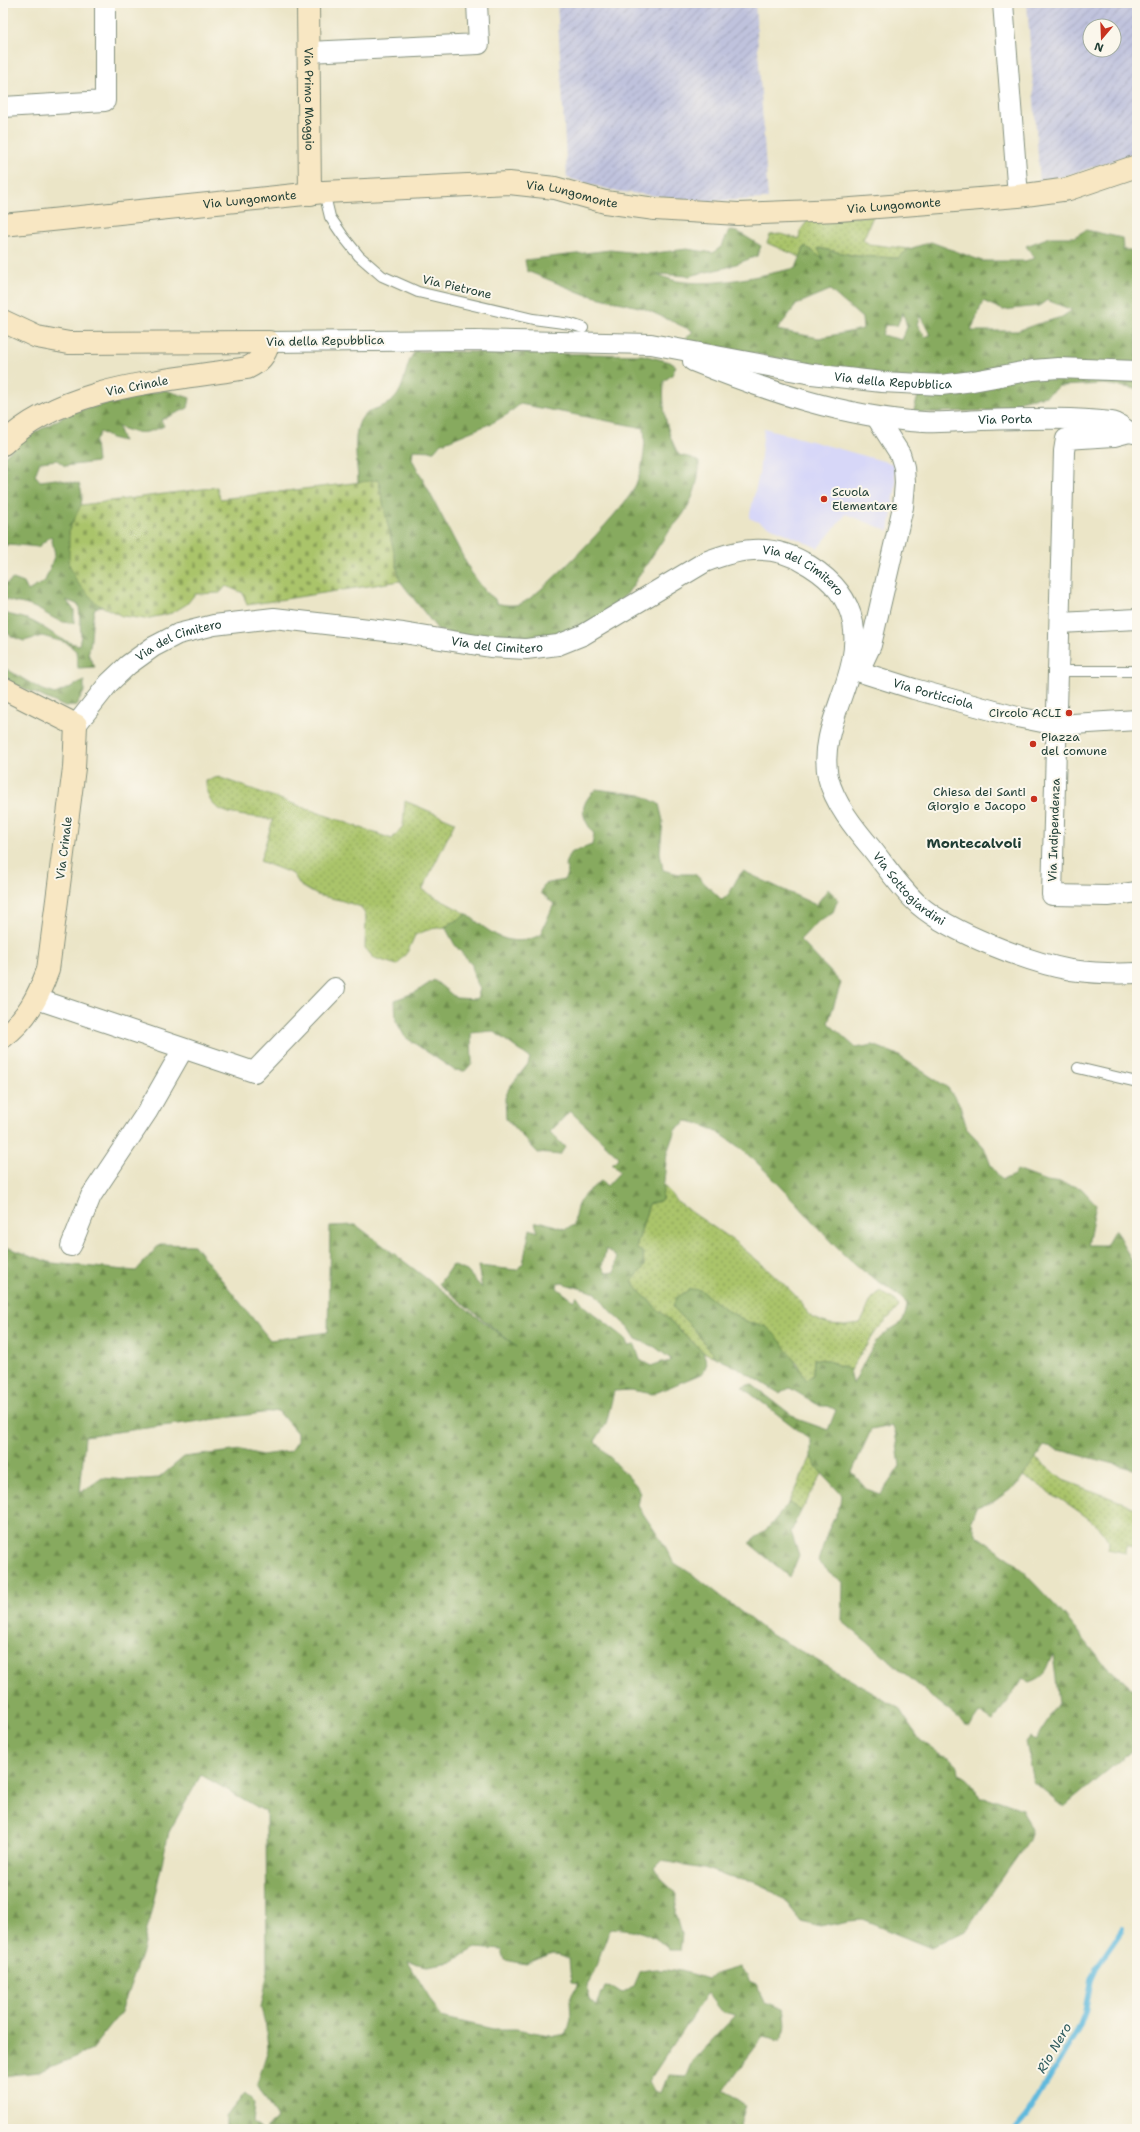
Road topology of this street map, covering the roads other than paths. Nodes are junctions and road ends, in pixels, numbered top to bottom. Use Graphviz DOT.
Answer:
graph roads {
  1 [pos="105,3"];
  2 [pos="308,3"];
  3 [pos="477,3"];
  4 [pos="1003,3"];
  5 [pos="308,52"];
  6 [pos="3,107"];
  7 [pos="1137,166"];
  8 [pos="317,193"];
  9 [pos="1018,196"];
  10 [pos="3,225"];
  11 [pos="3,320"];
  12 [pos="583,328"];
  13 [pos="269,342"];
  14 [pos="651,344"];
  15 [pos="1137,371"];
  16 [pos="877,418"];
  17 [pos="1133,433"];
  18 [pos="3,444"];
  19 [pos="1137,619"];
  20 [pos="1060,623"];
  21 [pos="851,669"];
  22 [pos="1058,671"];
  23 [pos="1137,671"];
  24 [pos="3,688"];
  25 [pos="1137,720"];
  26 [pos="76,725"];
  27 [pos="1057,725"];
  28 [pos="1137,892"];
  29 [pos="1137,973"];
  30 [pos="335,988"];
  31 [pos="37,999"];
  32 [pos="3,1037"];
  33 [pos="183,1049"];
  34 [pos="1078,1068"];
  35 [pos="1137,1082"];
  36 [pos="71,1246"];
  1 -- 6 [label="street"];
  2 -- 5 [label="street, Via Primo Maggio"];
  3 -- 5 [label="street"];
  4 -- 9 [label="street"];
  5 -- 8 [label="street, Via Primo Maggio"];
  7 -- 9 [label="street, Via Lungomonte"];
  8 -- 9 [label="street, Via Lungomonte"];
  8 -- 10 [label="street, Via Lungomonte"];
  8 -- 12 [label="lane, Via Pietrone"];
  11 -- 13 [label="street, Via della Repubblica"];
  13 -- 14 [label="street, Via della Repubblica"];
  13 -- 18 [label="street, Via Crinale"];
  14 -- 15 [label="street, Via della Repubblica"];
  14 -- 16 [label="street, Via della Repubblica"];
  16 -- 17 [label="street, Via Porta"];
  16 -- 21 [label="street"];
  17 -- 20 [label="street, Via Porta"];
  19 -- 20 [label="street"];
  20 -- 22 [label="street"];
  21 -- 26 [label="street, Via del Cimitero"];
  21 -- 27 [label="street, Via Porticciola"];
  21 -- 29 [label="street, Via Sottogiardini"];
  22 -- 23 [label="lane"];
  22 -- 27 [label="street"];
  24 -- 26 [label="street"];
  25 -- 27 [label="street"];
  26 -- 31 [label="street, Via Crinale"];
  27 -- 28 [label="street, Via Indipendenza"];
  30 -- 33 [label="street"];
  31 -- 32 [label="street, Via Crinale"];
  31 -- 33 [label="street"];
  33 -- 36 [label="street"];
  34 -- 35 [label="lane"];
}
